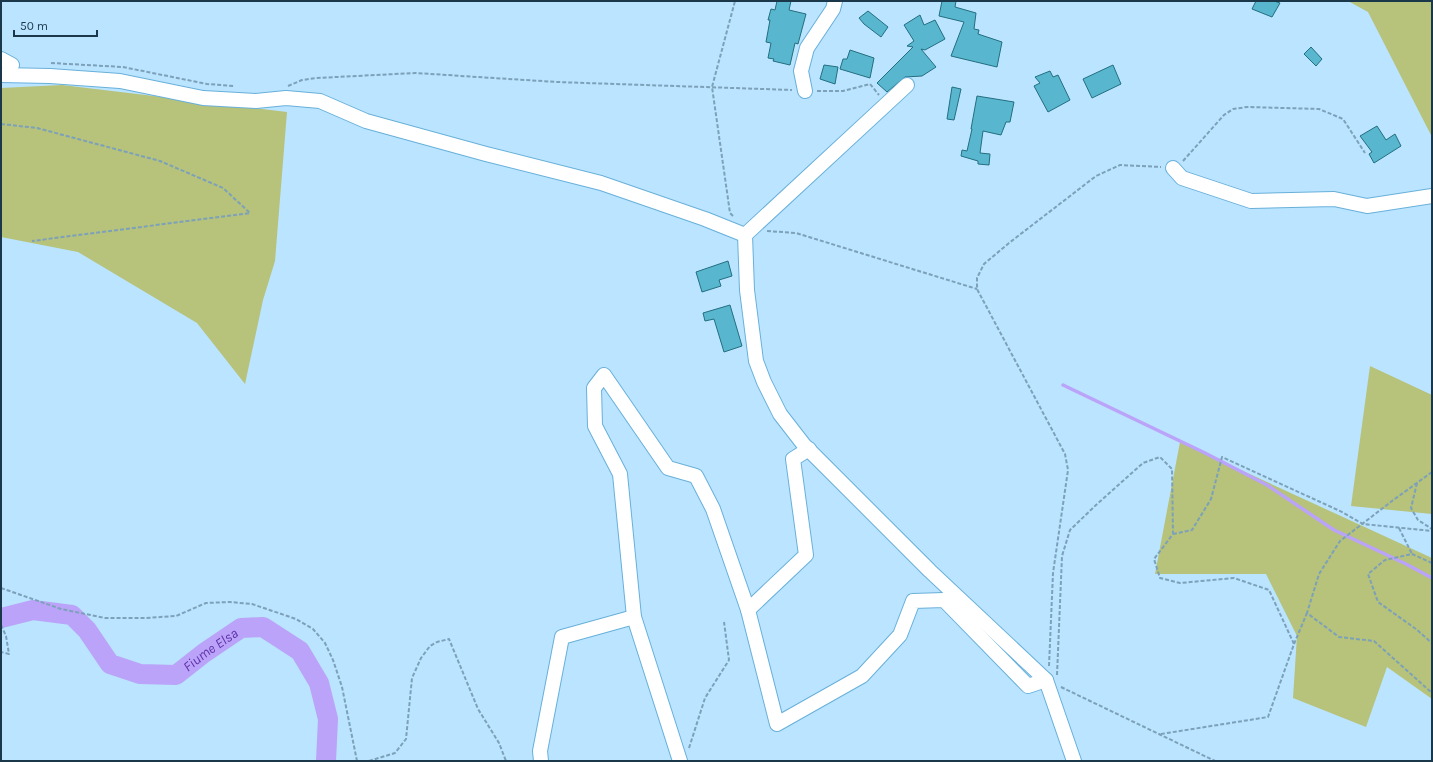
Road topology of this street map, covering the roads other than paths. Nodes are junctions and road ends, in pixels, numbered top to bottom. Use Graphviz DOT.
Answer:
graph roads {
  1 [pos="835,1"];
  2 [pos="1,76"];
  3 [pos="907,85"];
  4 [pos="805,91"];
  5 [pos="1173,168"];
  6 [pos="1432,196"];
  7 [pos="748,232"];
  8 [pos="809,449"];
  9 [pos="748,610"];
  10 [pos="634,617"];
  11 [pos="1052,678"];
  12 [pos="684,758"];
  13 [pos="541,761"];
  14 [pos="1074,761"];
  1 -- 4 [label="street"];
  2 -- 7 [label="street"];
  3 -- 7 [label="street"];
  5 -- 6 [label="street"];
  7 -- 8 [label="street"];
  8 -- 9 [label="street"];
  8 -- 11 [label="street"];
  9 -- 10 [label="street"];
  9 -- 11 [label="street"];
  10 -- 12 [label="street"];
  10 -- 13 [label="street"];
  11 -- 14 [label="street"];
}
